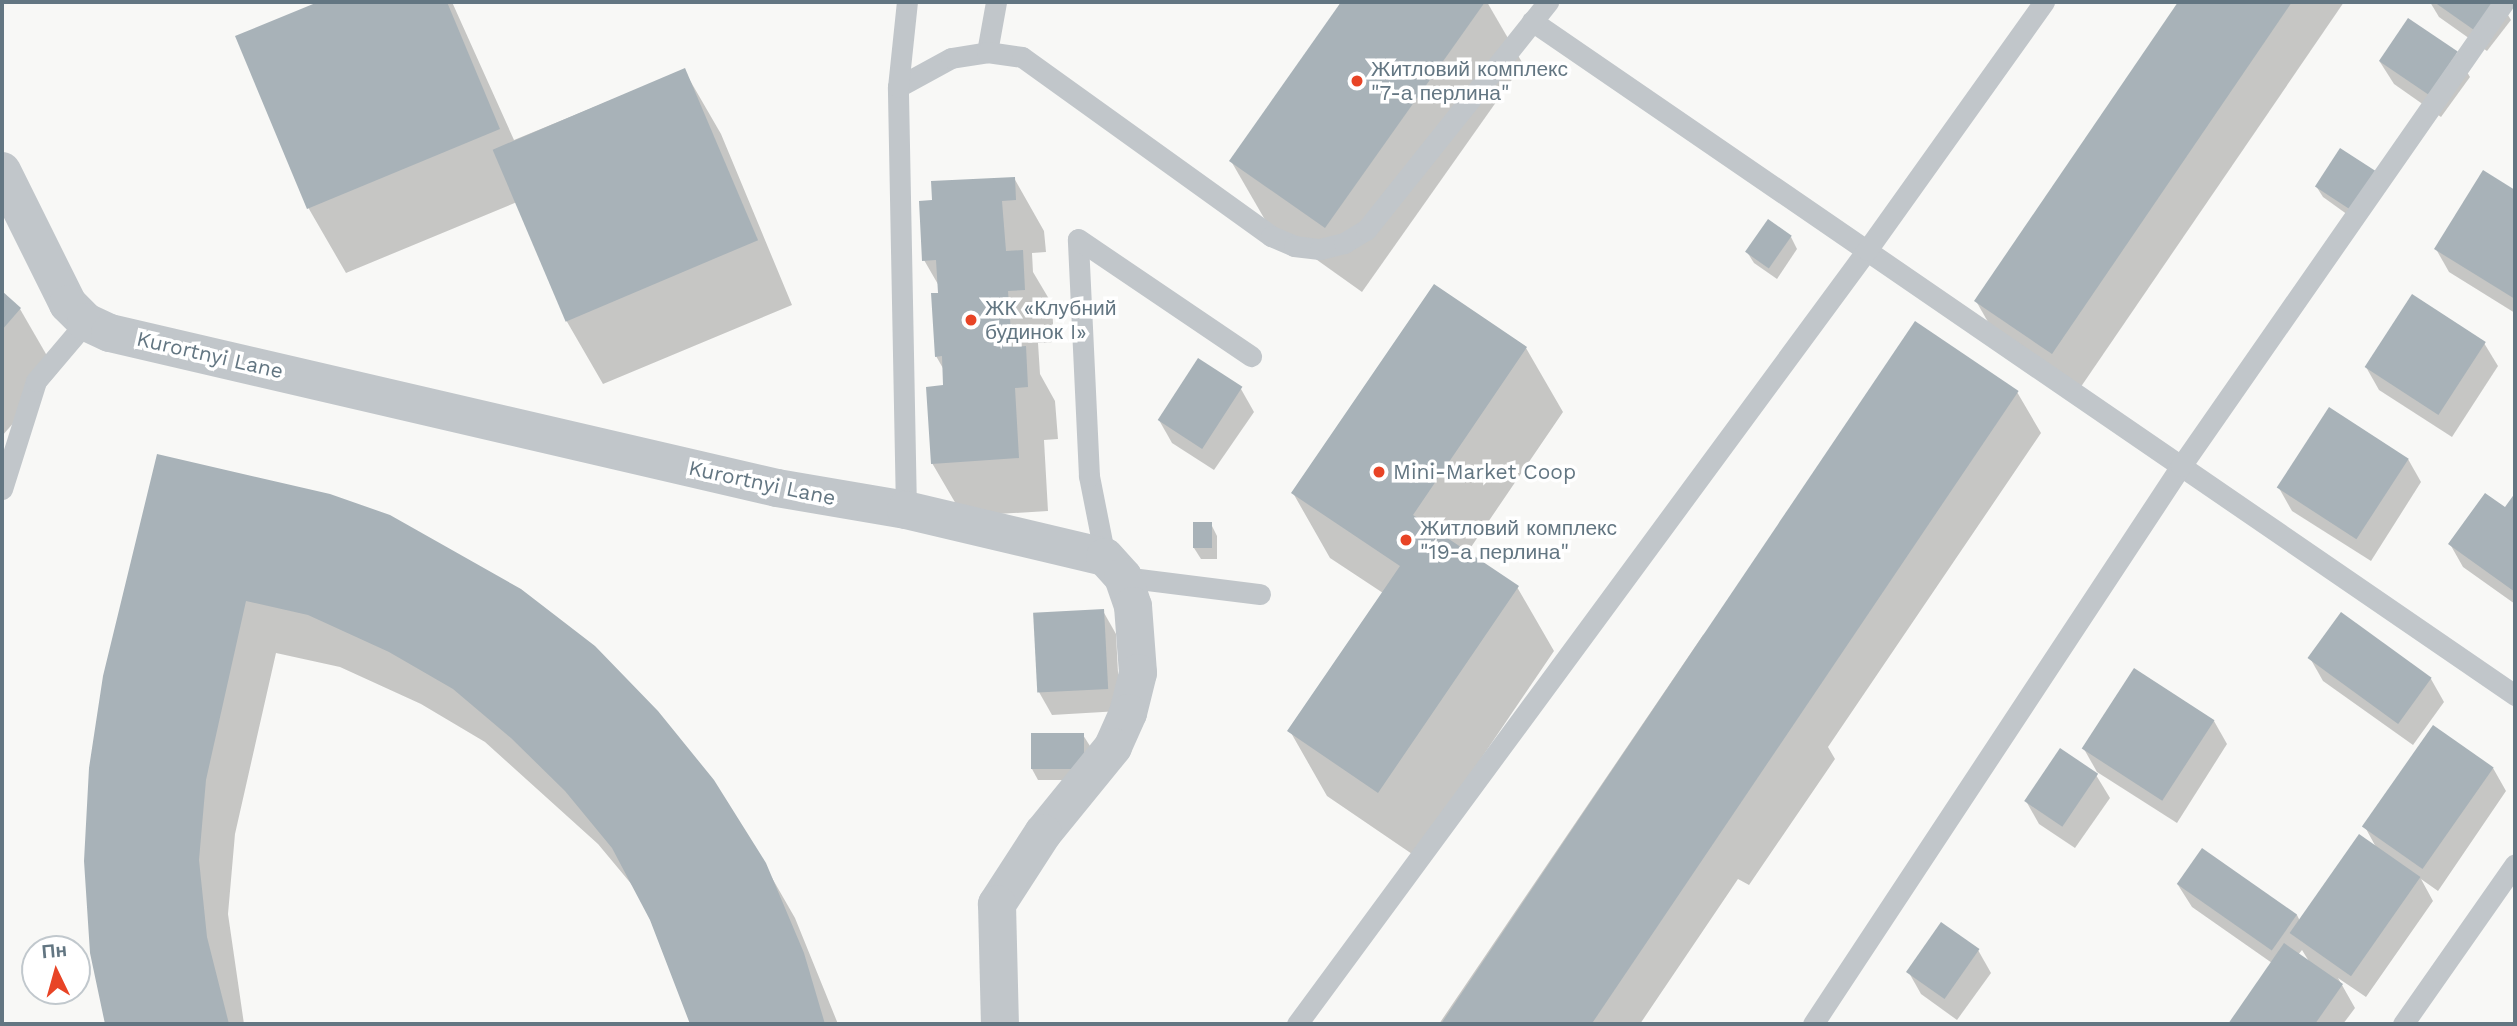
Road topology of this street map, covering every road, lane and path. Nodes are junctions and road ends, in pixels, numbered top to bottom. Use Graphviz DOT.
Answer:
graph roads {
  1 [pos="907,2"];
  2 [pos="996,2"];
  3 [pos="1548,2"];
  4 [pos="2043,2"];
  5 [pos="2504,2"];
  6 [pos="1532,21"];
  7 [pos="986,51"];
  8 [pos="898,87"];
  9 [pos="2,171"];
  10 [pos="1867,250"];
  11 [pos="86,321"];
  12 [pos="1251,356"];
  13 [pos="2181,466"];
  14 [pos="2,489"];
  15 [pos="906,510"];
  16 [pos="1114,567"];
  17 [pos="1260,594"];
  18 [pos="2515,695"];
  19 [pos="2515,864"];
  20 [pos="1000,1024"];
  21 [pos="1297,1024"];
  22 [pos="1813,1024"];
  23 [pos="2403,1024"];
  1 -- 8 [label="lane"];
  2 -- 7 [label="lane"];
  3 -- 6 [label="lane"];
  4 -- 10 [label="lane"];
  5 -- 13 [label="lane"];
  6 -- 7 [label="lane"];
  6 -- 10 [label="lane"];
  7 -- 8 [label="lane"];
  8 -- 15 [label="lane"];
  9 -- 11 [label="street, Kurortnyi Lane"];
  10 -- 13 [label="lane"];
  10 -- 21 [label="lane"];
  11 -- 14 [label="lane"];
  11 -- 15 [label="street, Kurortnyi Lane"];
  12 -- 16 [label="lane"];
  13 -- 18 [label="lane"];
  13 -- 22 [label="lane"];
  15 -- 16 [label="street, Kurortnyi Lane"];
  16 -- 17 [label="lane"];
  16 -- 20 [label="street"];
  19 -- 23 [label="lane"];
}
